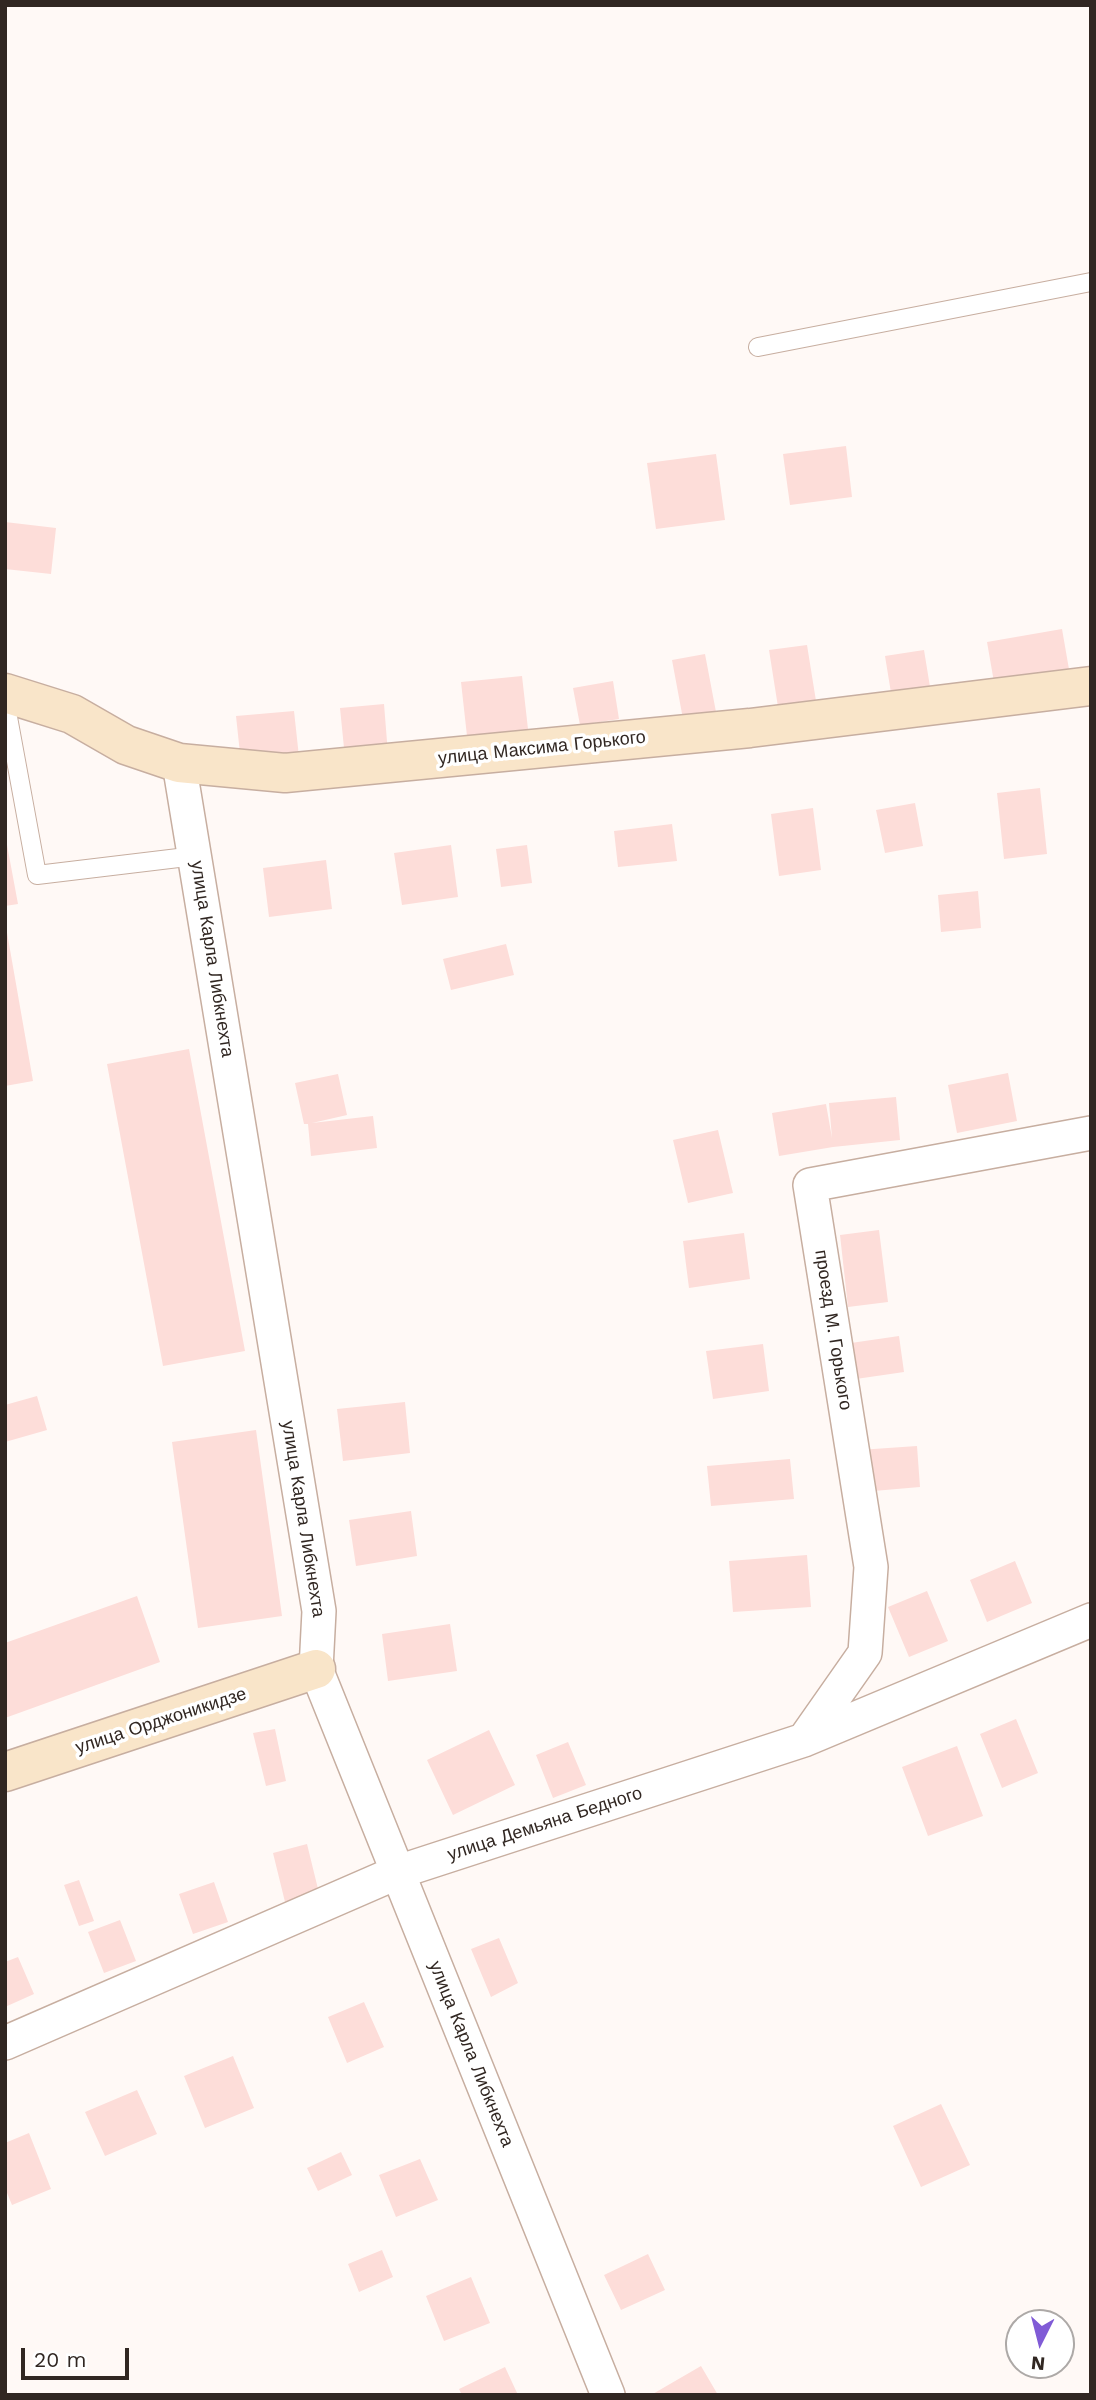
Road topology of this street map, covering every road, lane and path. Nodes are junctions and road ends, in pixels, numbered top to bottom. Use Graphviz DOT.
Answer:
graph roads {
  1 [pos="1091,282"];
  2 [pos="758,346"];
  3 [pos="1091,686"];
  4 [pos="5,694"];
  5 [pos="5,701"];
  6 [pos="179,763"];
  7 [pos="195,856"];
  8 [pos="1091,1133"];
  9 [pos="1091,1620"];
  10 [pos="316,1669"];
  11 [pos="804,1740"];
  12 [pos="5,1772"];
  13 [pos="398,1872"];
  14 [pos="5,2043"];
  15 [pos="608,2395"];
  1 -- 2 [label="lane"];
  3 -- 6 [label="street, улица Максима Горького"];
  4 -- 6 [label="street, улица Максима Горького"];
  5 -- 7 [label="lane"];
  6 -- 7 [label="street, улица Карла Либкнехта"];
  7 -- 10 [label="street, улица Карла Либкнехта"];
  8 -- 11 [label="street, проезд М. Горького"];
  9 -- 11 [label="street, улица Демьяна Бедного"];
  10 -- 12 [label="street, улица Орджоникидзе"];
  10 -- 13 [label="street, улица Карла Либкнехта"];
  11 -- 13 [label="street, улица Демьяна Бедного"];
  13 -- 14 [label="street, улица Демьяна Бедного"];
  13 -- 15 [label="street, улица Карла Либкнехта"];
}
